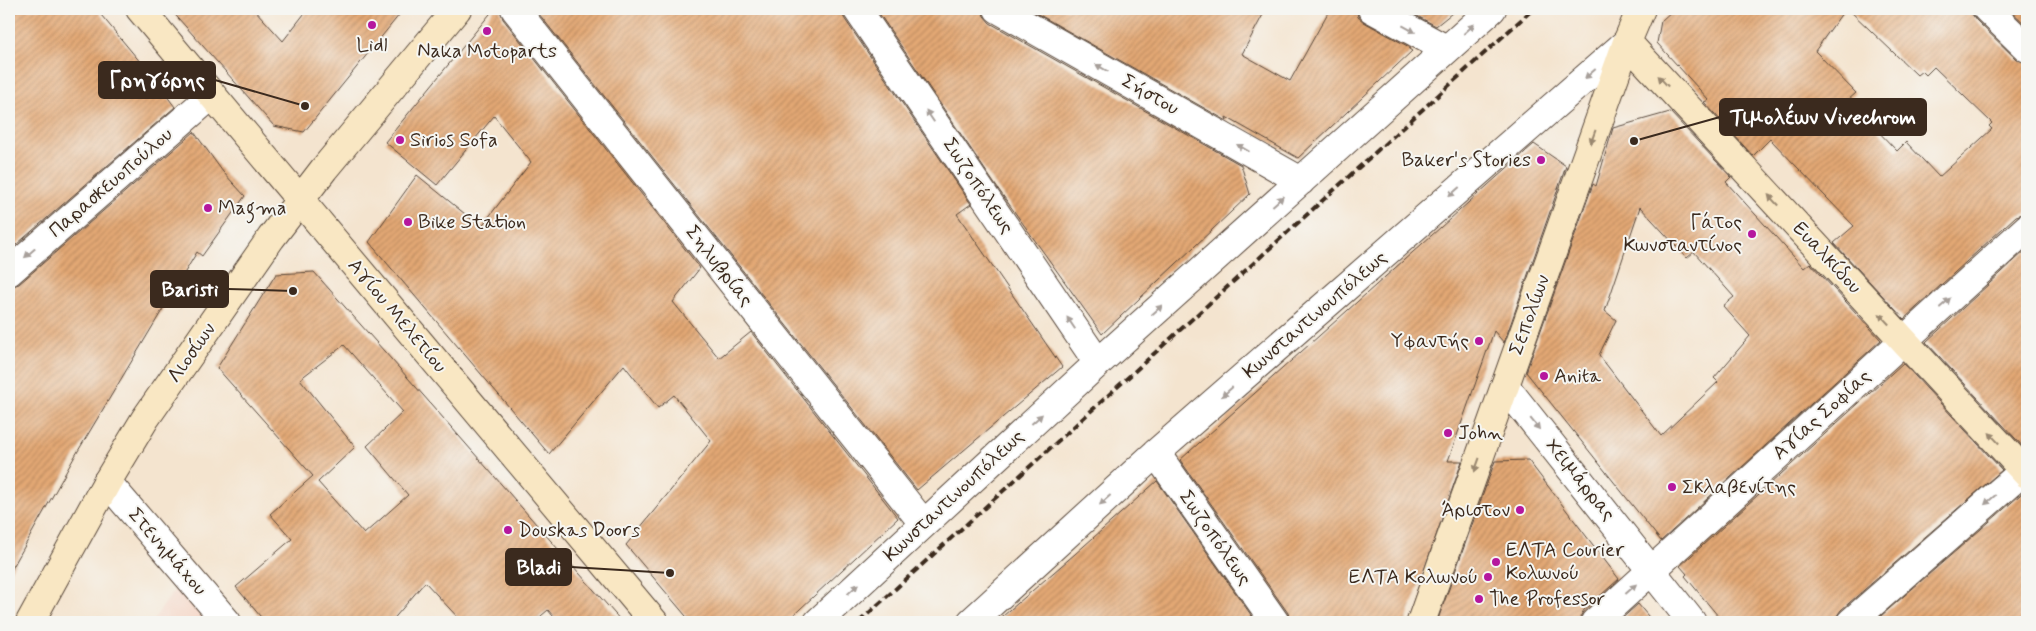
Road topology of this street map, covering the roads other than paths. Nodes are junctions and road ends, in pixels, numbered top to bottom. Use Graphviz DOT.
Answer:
graph roads {
  1 [pos="140,9"];
  2 [pos="458,9"];
  3 [pos="514,9"];
  4 [pos="857,9"];
  5 [pos="998,9"];
  6 [pos="1372,9"];
  7 [pos="1492,9"];
  8 [pos="1642,9"];
  9 [pos="1660,9"];
  10 [pos="1987,9"];
  11 [pos="1627,42"];
  12 [pos="2027,48"];
  13 [pos="1446,49"];
  14 [pos="212,95"];
  15 [pos="1301,181"];
  16 [pos="300,199"];
  17 [pos="2027,228"];
  18 [pos="9,272"];
  19 [pos="1904,340"];
  20 [pos="1098,363"];
  21 [pos="1505,386"];
  22 [pos="1156,453"];
  23 [pos="2026,471"];
  24 [pos="107,482"];
  25 [pos="923,523"];
  26 [pos="1652,570"];
  27 [pos="985,618"];
  28 [pos="30,622"];
  29 [pos="227,622"];
  30 [pos="654,622"];
  31 [pos="818,622"];
  32 [pos="1275,622"];
  33 [pos="1421,622"];
  34 [pos="1595,622"];
  35 [pos="1692,622"];
  36 [pos="1851,622"];
  1 -- 14 [label="main road, Αγίου Μελετίου"];
  2 -- 16 [label="main road, Λιοσίων"];
  3 -- 25 [label="street, Σηλυβρίας"];
  20 -- 4 [label="street, Σωζοπόλεως, one-way"];
  15 -- 5 [label="street, Σήστου, one-way"];
  6 -- 13 [label="street, one-way"];
  13 -- 7 [label="street, Κωνσταντινουπόλεως, one-way"];
  8 -- 11 [label="main road, Σεπολίων"];
  9 -- 11 [label="main road, Κωνσταντινουπόλεως"];
  10 -- 12 [label="street"];
  19 -- 11 [label="main road, Ευαλκίδου, one-way"];
  11 -- 21 [label="main road, Σεπολίων, one-way"];
  11 -- 22 [label="street, Κωνσταντινουπόλεως, one-way"];
  13 -- 15 [label="street, Κωνσταντινουπόλεως"];
  14 -- 16 [label="main road, Αγίου Μελετίου"];
  14 -- 18 [label="street, Παρασκευοπούλου, one-way"];
  20 -- 15 [label="street, Κωνσταντινουπόλεως, one-way"];
  16 -- 24 [label="main road, Λιοσίων"];
  16 -- 30 [label="main road, Αγίου Μελετίου"];
  19 -- 17 [label="street, Αγίας Σοφίας, one-way"];
  23 -- 19 [label="main road, Ευαλκίδου, one-way"];
  19 -- 26 [label="street, Αγίας Σοφίας"];
  25 -- 20 [label="street, Κωνσταντινουπόλεως, one-way"];
  21 -- 26 [label="street, Χειμάρρας, one-way"];
  21 -- 33 [label="main road, Σεπολίων, one-way"];
  22 -- 27 [label="street, Κωνσταντινουπόλεως, one-way"];
  22 -- 32 [label="street, Σωζοπόλεως"];
  23 -- 36 [label="street, one-way"];
  24 -- 28 [label="main road, Λιοσίων"];
  24 -- 29 [label="street, Στενημάχου"];
  31 -- 25 [label="street, Κωνσταντινουπόλεως, one-way"];
  34 -- 26 [label="street, Αγίας Σοφίας, one-way"];
  26 -- 35 [label="street, Χειμάρρας"];
}
